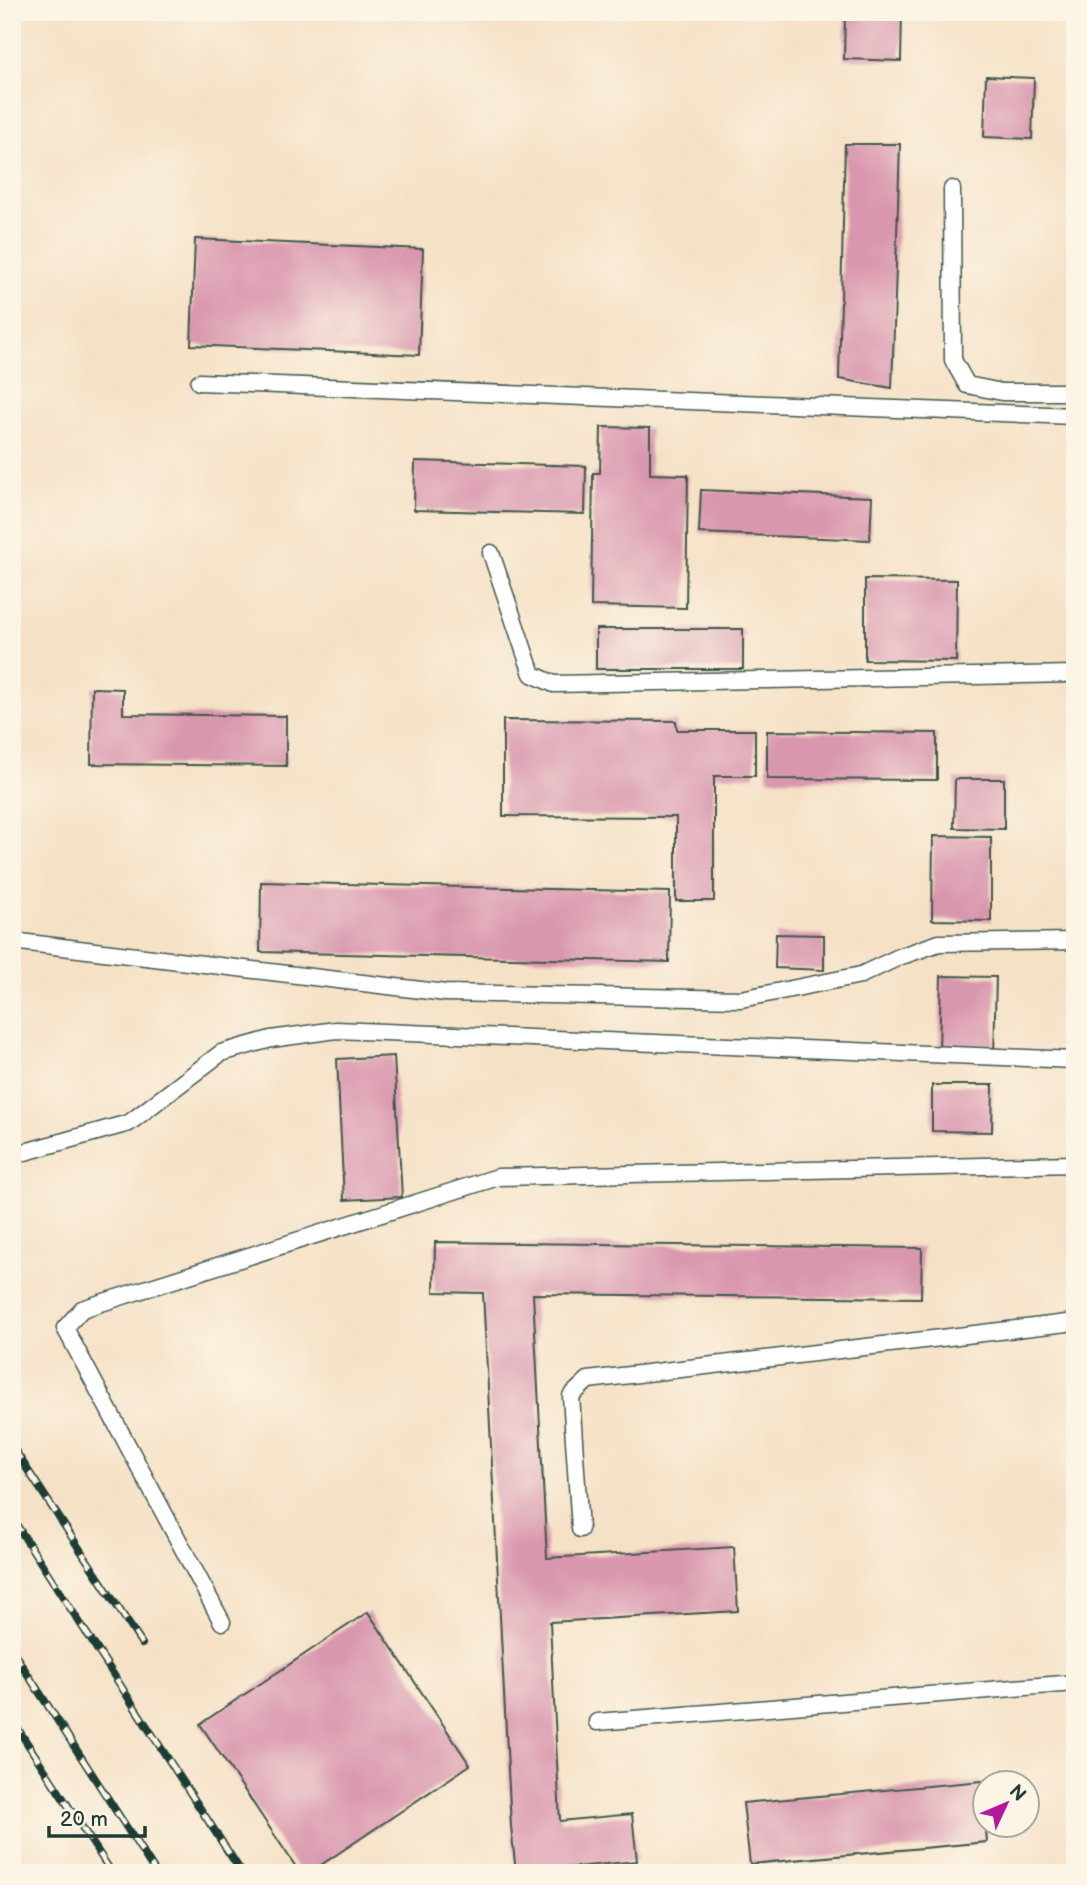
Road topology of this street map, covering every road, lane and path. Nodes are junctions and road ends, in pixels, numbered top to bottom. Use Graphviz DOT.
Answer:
graph roads {
  1 [pos="951,189"];
  2 [pos="199,382"];
  3 [pos="1075,392"];
  4 [pos="1075,416"];
  5 [pos="491,553"];
  6 [pos="1075,674"];
  7 [pos="12,941"];
  8 [pos="1075,941"];
  9 [pos="1075,1060"];
  10 [pos="13,1155"];
  11 [pos="1075,1164"];
  12 [pos="1075,1322"];
  13 [pos="580,1529"];
  14 [pos="222,1622"];
  15 [pos="1075,1683"];
  16 [pos="597,1722"];
  1 -- 3 [label="lane"];
  2 -- 4 [label="lane"];
  5 -- 6 [label="lane"];
  7 -- 8 [label="lane"];
  9 -- 10 [label="lane"];
  11 -- 14 [label="lane"];
  12 -- 13 [label="lane"];
  15 -- 16 [label="lane"];
}
